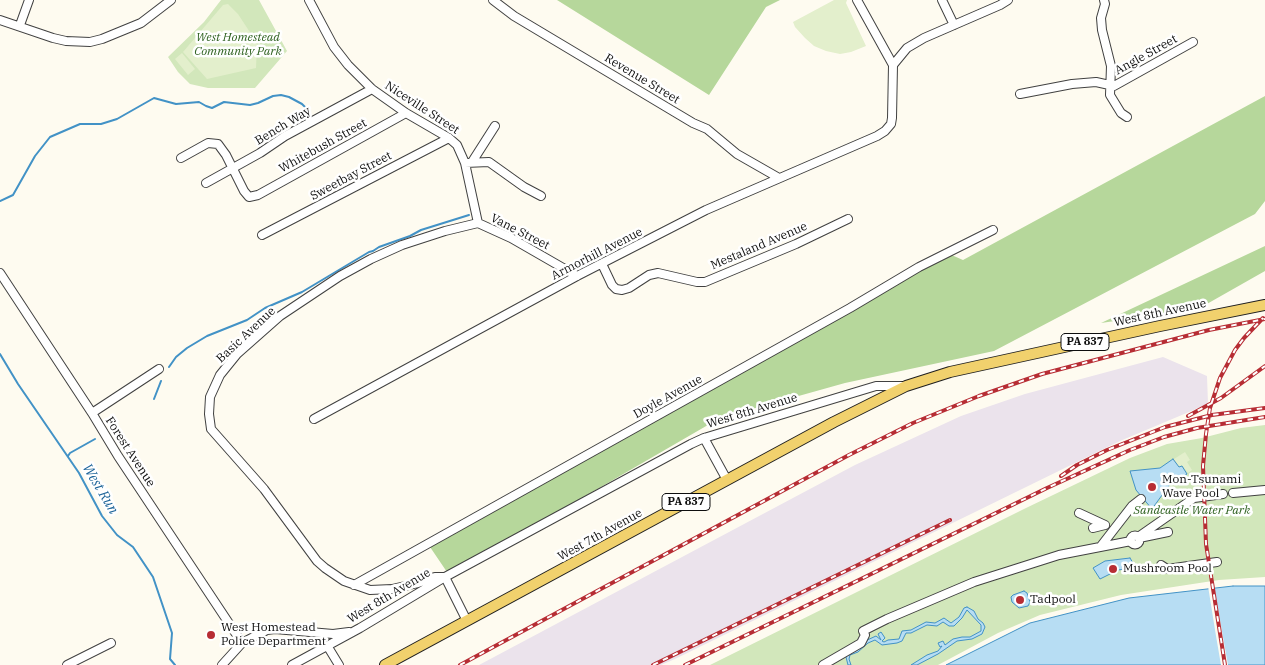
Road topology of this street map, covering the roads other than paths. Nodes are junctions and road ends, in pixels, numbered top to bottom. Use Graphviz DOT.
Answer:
graph roads {
  1 [pos="29,0"];
  2 [pos="171,0"];
  3 [pos="309,0"];
  4 [pos="493,0"];
  5 [pos="857,0"];
  6 [pos="942,0"];
  7 [pos="1008,0"];
  8 [pos="1104,0"];
  9 [pos="0,20"];
  10 [pos="20,25"];
  11 [pos="954,25"];
  12 [pos="1193,42"];
  13 [pos="893,65"];
  14 [pos="1110,86"];
  15 [pos="372,89"];
  16 [pos="1020,94"];
  17 [pos="406,113"];
  18 [pos="1127,117"];
  19 [pos="495,126"];
  20 [pos="449,138"];
  21 [pos="181,158"];
  22 [pos="469,162"];
  23 [pos="232,169"];
  24 [pos="779,178"];
  25 [pos="206,183"];
  26 [pos="541,196"];
  27 [pos="848,219"];
  28 [pos="478,223"];
  29 [pos="993,230"];
  30 [pos="262,235"];
  31 [pos="602,264"];
  32 [pos="0,273"];
  33 [pos="577,276"];
  34 [pos="1265,305"];
  35 [pos="159,369"];
  36 [pos="906,386"];
  37 [pos="92,413"];
  38 [pos="314,420"];
  39 [pos="704,438"];
  40 [pos="727,480"];
  41 [pos="1265,490"];
  42 [pos="1233,493"];
  43 [pos="1223,494"];
  44 [pos="1140,499"];
  45 [pos="1079,513"];
  46 [pos="1105,525"];
  47 [pos="1154,526"];
  48 [pos="1093,528"];
  49 [pos="1114,530"];
  50 [pos="1168,532"];
  51 [pos="1159,534"];
  52 [pos="1139,538"];
  53 [pos="1101,546"];
  54 [pos="1217,562"];
  55 [pos="1161,565"];
  56 [pos="445,577"];
  57 [pos="354,585"];
  58 [pos="467,621"];
  59 [pos="360,628"];
  60 [pos="111,643"];
  61 [pos="242,643"];
  62 [pos="328,646"];
  63 [pos="67,665"];
  64 [pos="222,665"];
  65 [pos="292,665"];
  66 [pos="339,665"];
  67 [pos="385,665"];
  68 [pos="823,665"];
  1 -- 10 [label="street"];
  2 -- 10 [label="street"];
  3 -- 15 [label="street, Niceville Street"];
  4 -- 24 [label="street, Revenue Street"];
  5 -- 13 [label="street"];
  6 -- 11 [label="street"];
  7 -- 11 [label="street"];
  8 -- 14 [label="street"];
  9 -- 10 [label="street"];
  11 -- 13 [label="street"];
  12 -- 14 [label="street, Angle Street"];
  13 -- 24 [label="street, Armorhill Avenue"];
  14 -- 16 [label="street, Angle Street"];
  14 -- 18 [label="street, Angle Street"];
  15 -- 17 [label="street, Niceville Street"];
  15 -- 23 [label="street, Bench Way"];
  17 -- 20 [label="street, Niceville Street"];
  17 -- 23 [label="street, Whitebush Street"];
  19 -- 22 [label="street"];
  20 -- 22 [label="street, Niceville Street"];
  20 -- 30 [label="street, Sweetbay Street"];
  21 -- 23 [label="street"];
  22 -- 26 [label="street"];
  22 -- 28 [label="street"];
  23 -- 25 [label="street, Bench Way"];
  24 -- 31 [label="street, Armorhill Avenue"];
  27 -- 31 [label="street, Mestaland Avenue"];
  28 -- 33 [label="street, Vane Street"];
  28 -- 57 [label="street, Basic Avenue"];
  29 -- 57 [label="street, Doyle Avenue"];
  31 -- 33 [label="street, Armorhill Avenue"];
  32 -- 37 [label="street, Forest Avenue"];
  33 -- 38 [label="street, Armorhill Avenue"];
  34 -- 36 [label="main road, West 8th Avenue / PA 837"];
  35 -- 37 [label="street"];
  36 -- 39 [label="street, West 8th Avenue"];
  36 -- 40 [label="main road, West 7th Avenue / PA 837"];
  37 -- 61 [label="street, Forest Avenue"];
  39 -- 40 [label="street"];
  39 -- 56 [label="street, West 8th Avenue"];
  40 -- 58 [label="main road, West 7th Avenue / PA 837"];
  41 -- 42 [label="street"];
  43 -- 47 [label="street"];
  44 -- 49 [label="street"];
  45 -- 46 [label="street"];
  46 -- 48 [label="street"];
  46 -- 49 [label="street"];
  47 -- 51 [label="street"];
  47 -- 52 [label="street"];
  49 -- 53 [label="street"];
  50 -- 51 [label="street"];
  51 -- 52 [label="street"];
  52 -- 53 [label="street"];
  53 -- 68 [label="street"];
  54 -- 55 [label="street"];
  56 -- 57 [label="street, Basic Avenue"];
  56 -- 58 [label="street"];
  56 -- 59 [label="street, West 8th Avenue"];
  58 -- 67 [label="main road, West 7th Avenue / PA 837"];
  59 -- 61 [label="street"];
  59 -- 62 [label="street, West 8th Avenue"];
  60 -- 63 [label="street"];
  61 -- 64 [label="street"];
  62 -- 65 [label="street, West 8th Avenue"];
  62 -- 66 [label="street"];
}
